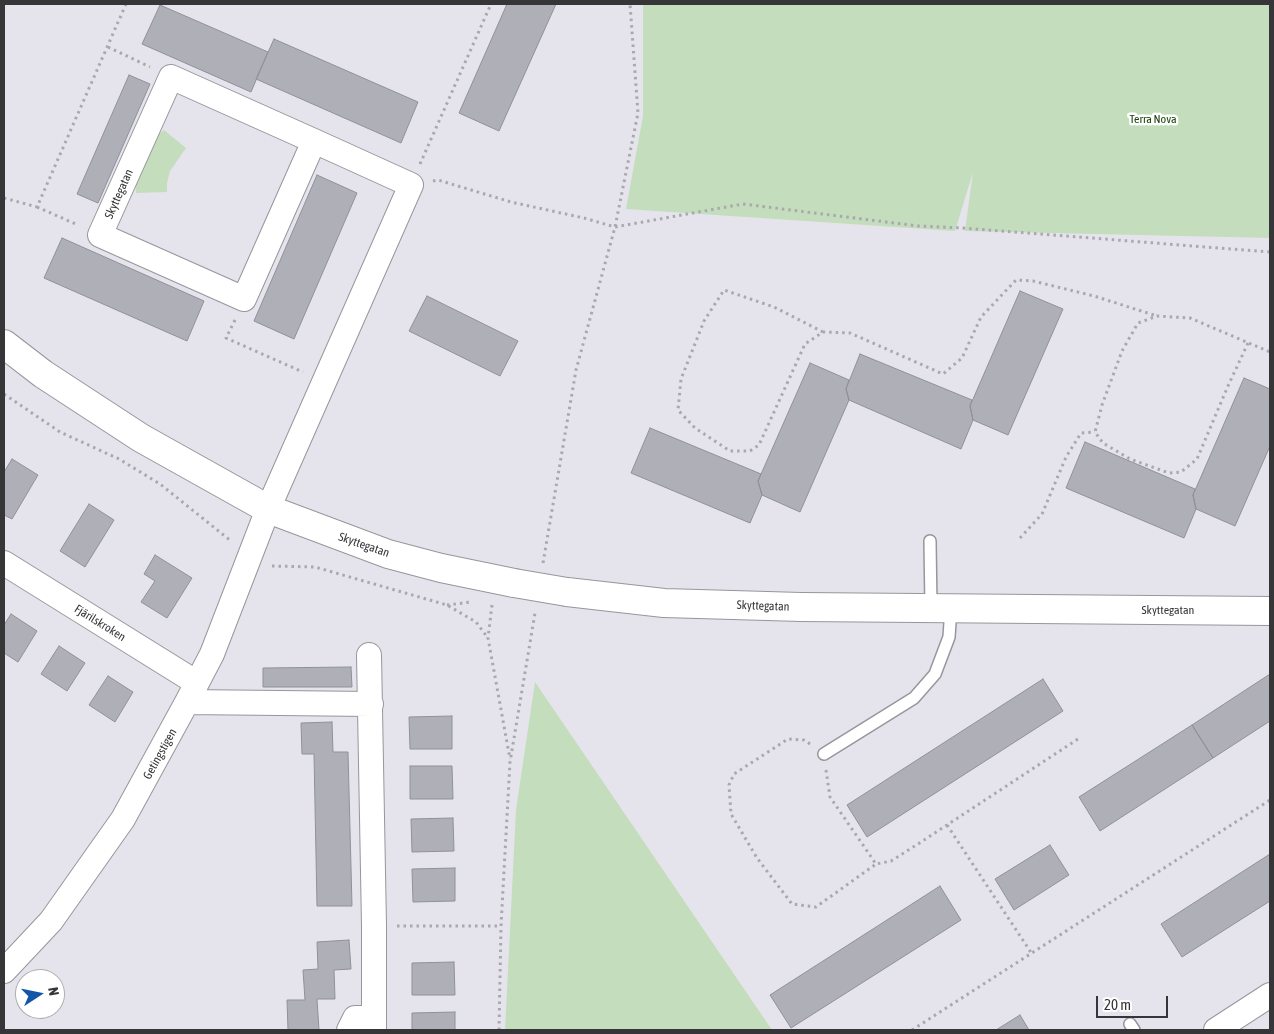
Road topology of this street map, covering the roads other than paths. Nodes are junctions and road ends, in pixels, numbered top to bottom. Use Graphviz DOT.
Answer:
graph roads {
  1 [pos="314,141"];
  2 [pos="4,344"];
  3 [pos="268,509"];
  4 [pos="930,541"];
  5 [pos="4,563"];
  6 [pos="941,608"];
  7 [pos="1270,611"];
  8 [pos="369,655"];
  9 [pos="192,693"];
  10 [pos="371,704"];
  11 [pos="824,754"];
  12 [pos="4,971"];
  13 [pos="1270,995"];
  14 [pos="374,1024"];
  15 [pos="349,1030"];
  16 [pos="1216,1030"];
  1 -- 1 [label="street, Skyttegatan"];
  1 -- 3 [label="street"];
  2 -- 3 [label="street, Skyttegatan"];
  3 -- 6 [label="street, Skyttegatan, bridge"];
  3 -- 9 [label="street, Getingstigen"];
  4 -- 6 [label="lane"];
  5 -- 9 [label="street, Fjärilskroken"];
  6 -- 7 [label="street, Skyttegatan"];
  6 -- 11 [label="lane"];
  8 -- 10 [label="street"];
  9 -- 10 [label="street"];
  9 -- 12 [label="street, Getingstigen"];
  10 -- 14 [label="street"];
  13 -- 16 [label="street"];
  14 -- 15 [label="street"];
}
